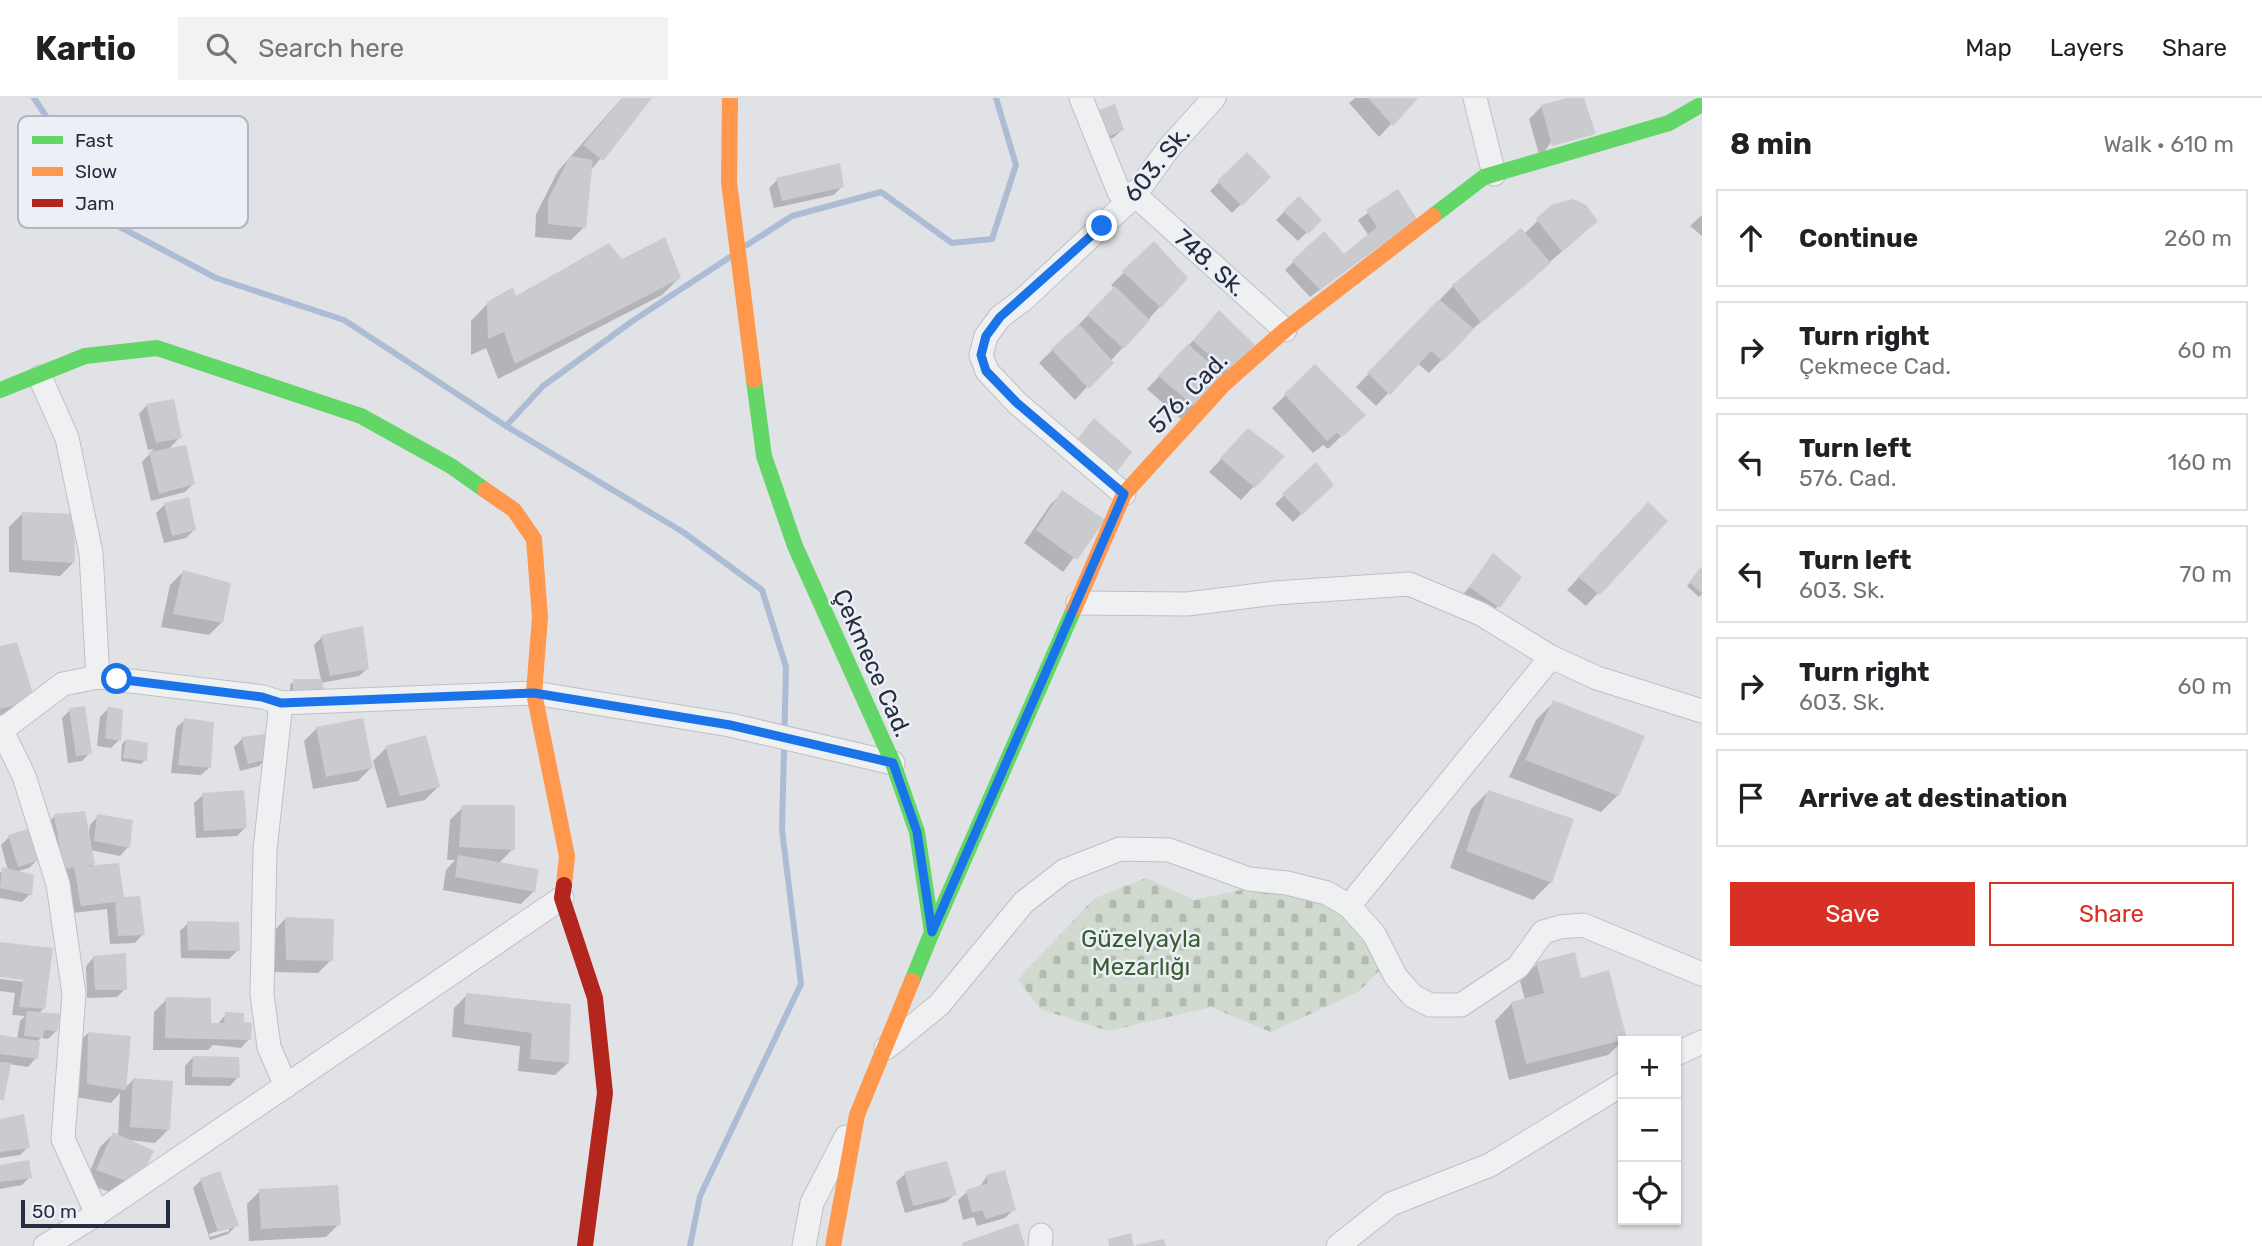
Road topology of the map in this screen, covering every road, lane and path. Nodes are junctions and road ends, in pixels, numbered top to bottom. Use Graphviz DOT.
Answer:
graph roads {
  1 [pos="730,98"];
  2 [pos="1081,98"];
  3 [pos="1214,98"];
  4 [pos="1475,98"];
  5 [pos="1702,104"];
  6 [pos="1494,174"];
  7 [pos="1135,195"];
  8 [pos="1285,330"];
  9 [pos="40,377"];
  10 [pos="0,390"];
  11 [pos="1124,494"];
  12 [pos="1078,603"];
  13 [pos="1551,657"];
  14 [pos="98,677"];
  15 [pos="534,693"];
  16 [pos="281,703"];
  17 [pos="1702,711"];
  18 [pos="1,728"];
  19 [pos="893,763"];
  20 [pos="562,898"];
  21 [pos="1349,906"];
  22 [pos="932,932"];
  23 [pos="1702,975"];
  24 [pos="1701,1042"];
  25 [pos="886,1048"];
  26 [pos="1681,1052"];
  27 [pos="286,1086"];
  28 [pos="1618,1087"];
  29 [pos="857,1115"];
  30 [pos="97,1214"];
  31 [pos="45,1246"];
  32 [pos="585,1246"];
  33 [pos="804,1246"];
  34 [pos="833,1246"];
  35 [pos="1338,1246"];
  1 -- 19 [label="street, Çekmece Cad."];
  2 -- 7 [label="street, 748. Sk."];
  3 -- 7 [label="street, 603. Sk."];
  4 -- 6 [label="street"];
  5 -- 6 [label="street, 576. Cad."];
  6 -- 8 [label="street, 576. Cad."];
  7 -- 8 [label="street, 748. Sk."];
  7 -- 11 [label="street, 603. Sk."];
  8 -- 11 [label="street, 576. Cad."];
  9 -- 10 [label="street"];
  9 -- 14 [label="street"];
  9 -- 15 [label="street"];
  11 -- 12 [label="street, 576. Cad."];
  12 -- 13 [label="street"];
  12 -- 22 [label="street, 576. Cad."];
  13 -- 17 [label="street"];
  13 -- 21 [label="street"];
  14 -- 16 [label="street"];
  14 -- 18 [label="street"];
  15 -- 16 [label="street"];
  15 -- 19 [label="street"];
  15 -- 20 [label="street"];
  16 -- 27 [label="street"];
  18 -- 30 [label="street"];
  19 -- 22 [label="street, Çekmece Cad."];
  20 -- 27 [label="street"];
  20 -- 32 [label="street"];
  21 -- 23 [label="street"];
  21 -- 25 [label="street"];
  22 -- 25 [label="street"];
  24 -- 26 [label="street"];
  25 -- 29 [label="street"];
  27 -- 30 [label="street"];
  28 -- 35 [label="street"];
  29 -- 33 [label="street"];
  29 -- 34 [label="street"];
  30 -- 31 [label="street"];
}
